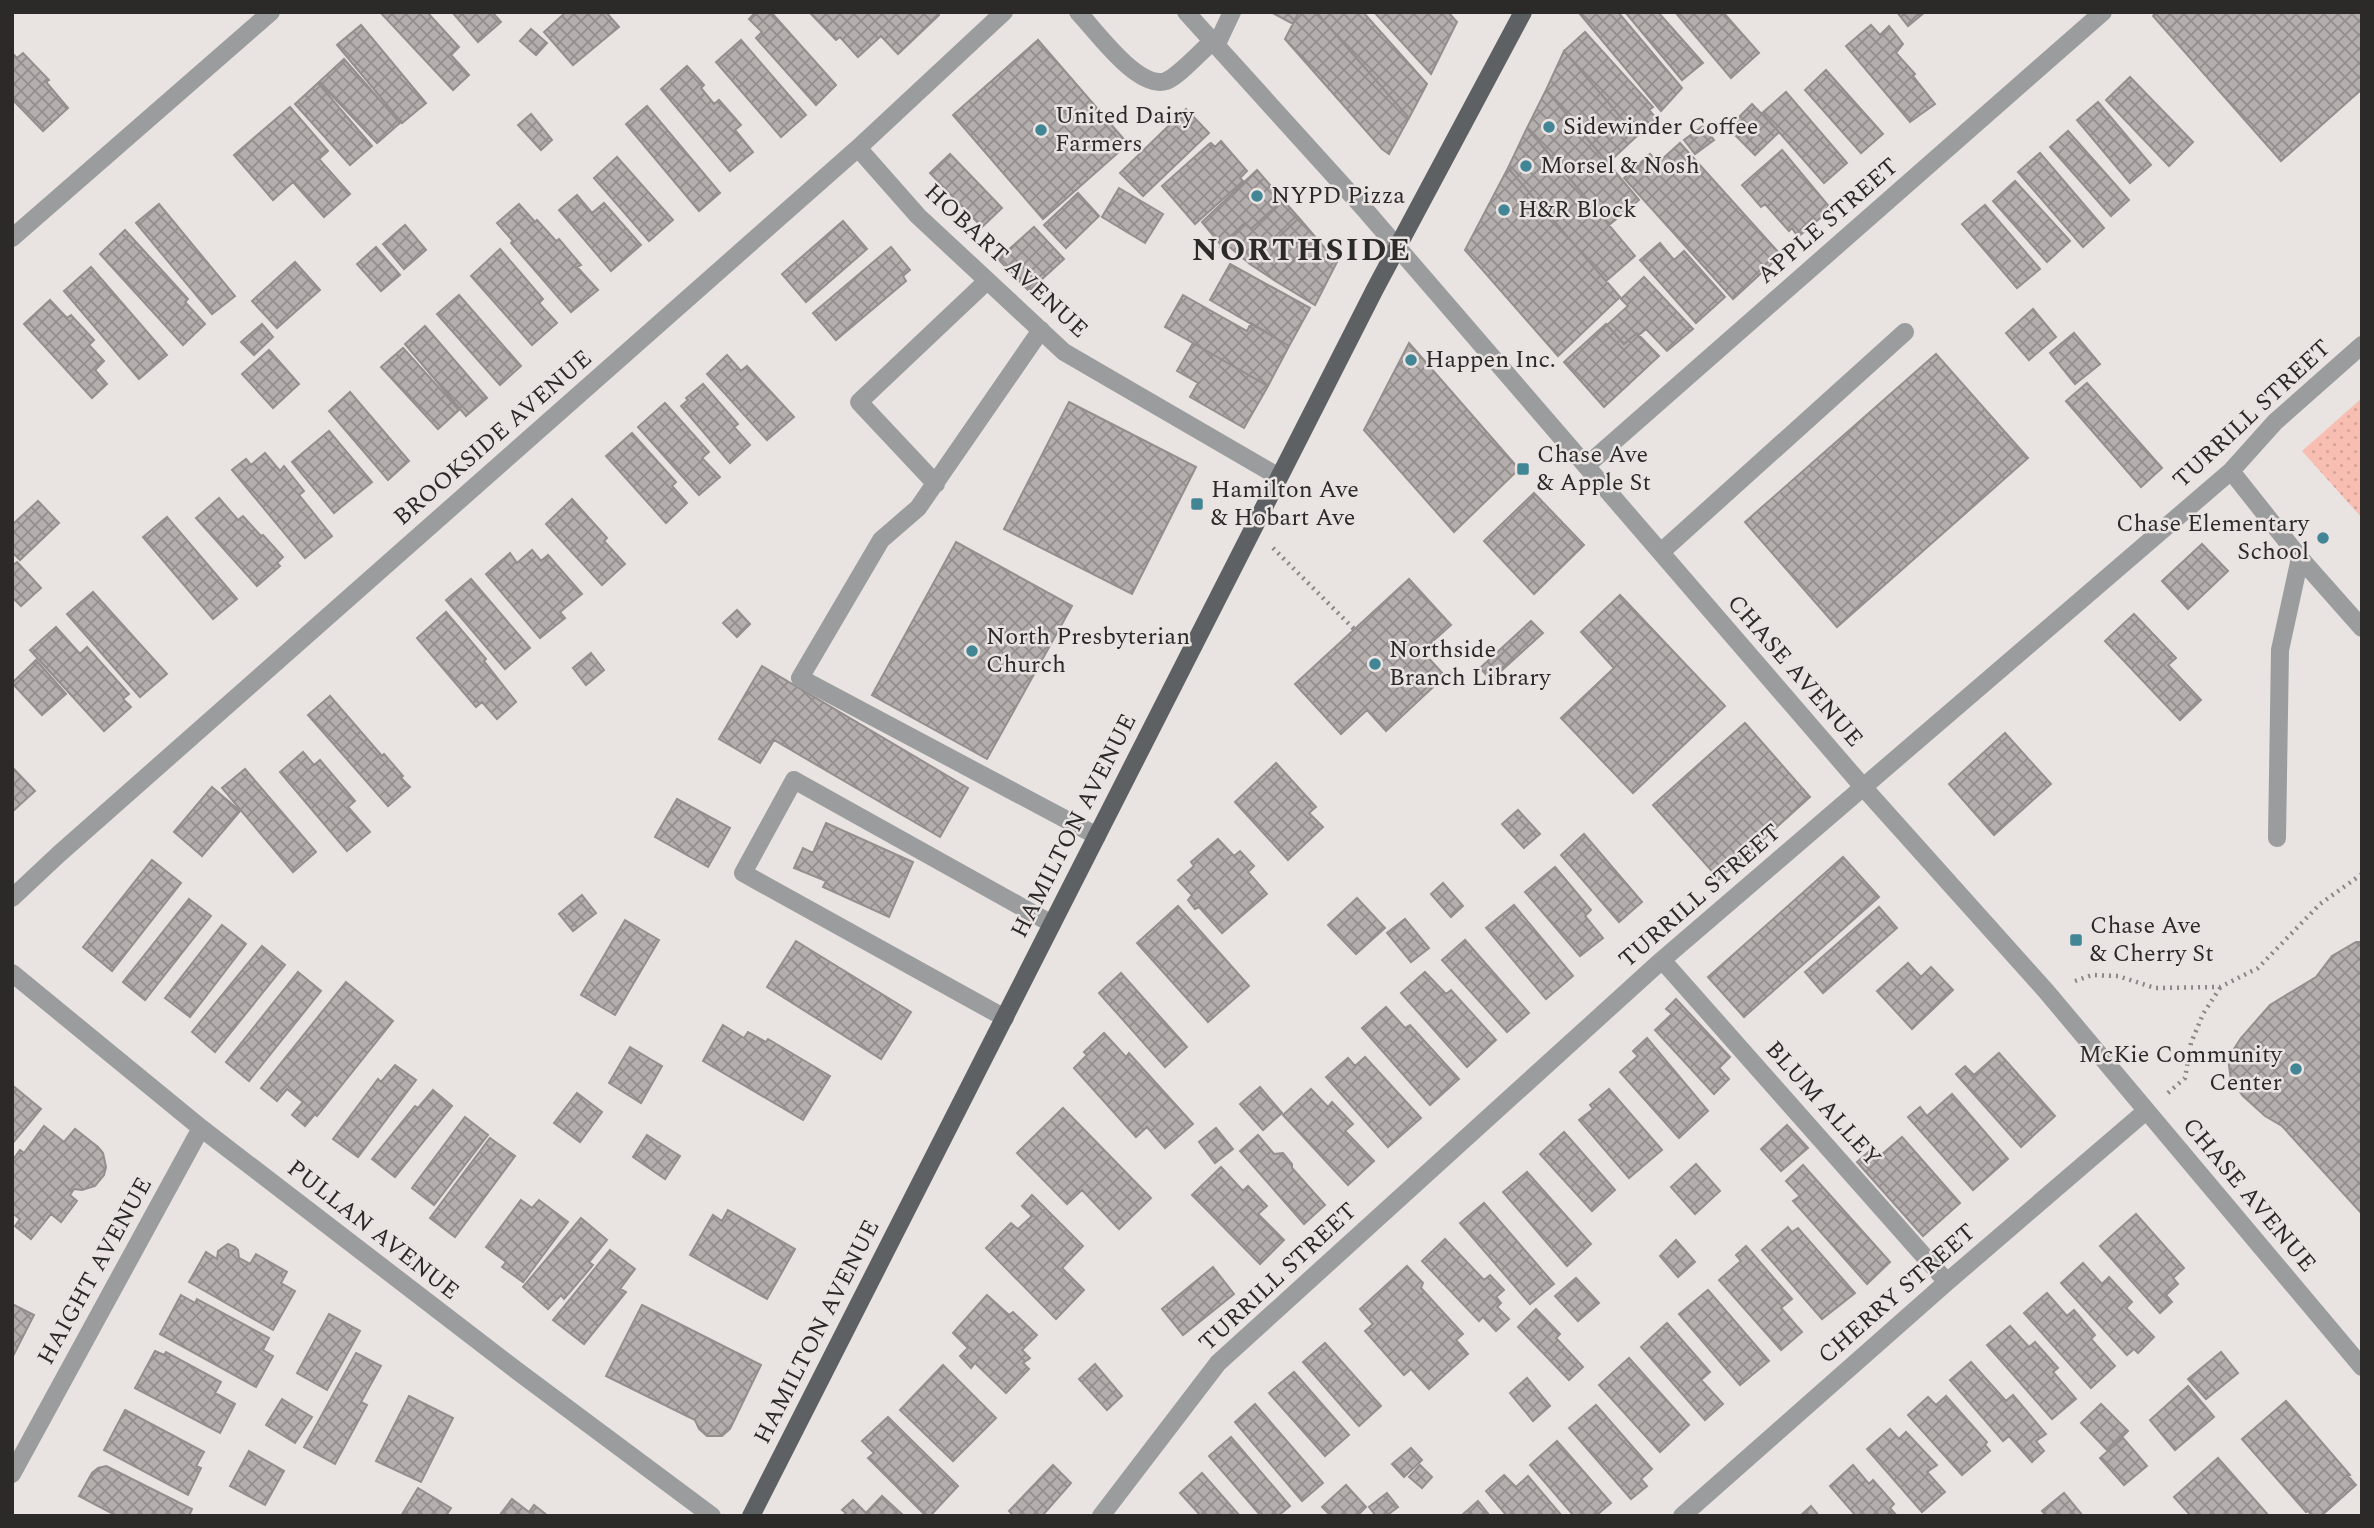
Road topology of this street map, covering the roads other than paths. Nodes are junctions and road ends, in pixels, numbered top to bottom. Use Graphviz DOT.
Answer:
graph roads {
  1 [pos="271,12"];
  2 [pos="1004,12"];
  3 [pos="1078,12"];
  4 [pos="1186,12"];
  5 [pos="1232,12"];
  6 [pos="1523,12"];
  7 [pos="2103,12"];
  8 [pos="1214,43"];
  9 [pos="858,148"];
  10 [pos="12,238"];
  11 [pos="1397,246"];
  12 [pos="987,281"];
  13 [pos="1041,330"];
  14 [pos="1905,332"];
  15 [pos="2362,345"];
  16 [pos="1586,466"];
  17 [pos="2231,471"];
  18 [pos="1279,477"];
  19 [pos="936,484"];
  20 [pos="1661,552"];
  21 [pos="2300,558"];
  22 [pos="2362,628"];
  23 [pos="1864,789"];
  24 [pos="1097,836"];
  25 [pos="2277,838"];
  26 [pos="12,898"];
  27 [pos="1052,924"];
  28 [pos="1662,960"];
  29 [pos="12,973"];
  30 [pos="1005,1018"];
  31 [pos="2146,1111"];
  32 [pos="201,1128"];
  33 [pos="1947,1282"];
  34 [pos="2362,1367"];
  35 [pos="12,1474"];
  36 [pos="712,1516"];
  37 [pos="751,1516"];
  38 [pos="1101,1516"];
  39 [pos="1682,1516"];
  1 -- 10 [label="street"];
  2 -- 9 [label="street, BROOKSIDE AVENUE"];
  3 -- 8 [label="street"];
  4 -- 8 [label="street, CHASE AVENUE"];
  5 -- 8 [label="street"];
  6 -- 11 [label="main road, HAMILTON AVENUE"];
  7 -- 16 [label="street, APPLE STREET"];
  8 -- 11 [label="street, CHASE AVENUE"];
  9 -- 12 [label="street, HOBART AVENUE"];
  9 -- 26 [label="street, BROOKSIDE AVENUE"];
  11 -- 16 [label="street, CHASE AVENUE"];
  11 -- 18 [label="main road, HAMILTON AVENUE"];
  12 -- 13 [label="street, HOBART AVENUE"];
  12 -- 19 [label="street"];
  13 -- 18 [label="street, HOBART AVENUE"];
  13 -- 19 [label="street"];
  14 -- 20 [label="street"];
  15 -- 17 [label="street, TURRILL STREET"];
  16 -- 20 [label="street, CHASE AVENUE"];
  17 -- 21 [label="street"];
  17 -- 23 [label="street, TURRILL STREET"];
  18 -- 24 [label="main road, HAMILTON AVENUE"];
  19 -- 24 [label="street"];
  20 -- 23 [label="street, CHASE AVENUE"];
  21 -- 22 [label="street"];
  21 -- 25 [label="street"];
  23 -- 28 [label="street, TURRILL STREET"];
  23 -- 31 [label="street, CHASE AVENUE"];
  24 -- 27 [label="main road, HAMILTON AVENUE"];
  27 -- 30 [label="main road, HAMILTON AVENUE"];
  27 -- 30 [label="street"];
  28 -- 33 [label="street, BLUM ALLEY"];
  28 -- 38 [label="street, TURRILL STREET"];
  29 -- 32 [label="street, PULLAN AVENUE"];
  30 -- 37 [label="main road, HAMILTON AVENUE"];
  31 -- 33 [label="street, CHERRY STREET"];
  31 -- 34 [label="street, CHASE AVENUE"];
  32 -- 35 [label="street, HAIGHT AVENUE"];
  32 -- 36 [label="street, PULLAN AVENUE"];
  33 -- 39 [label="street, CHERRY STREET"];
}
